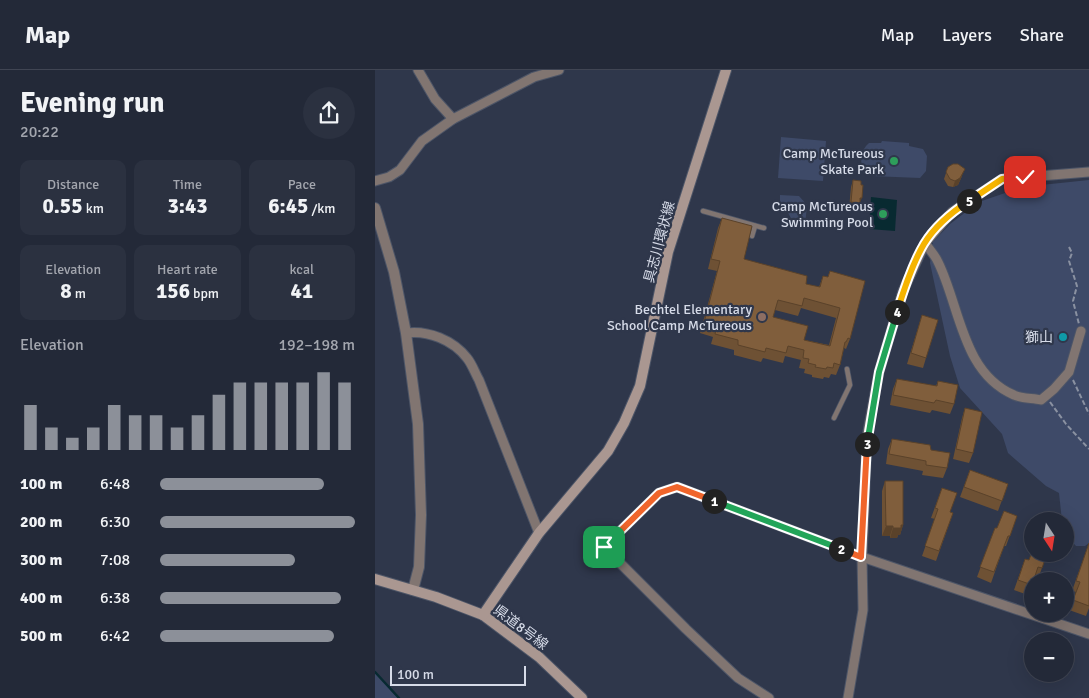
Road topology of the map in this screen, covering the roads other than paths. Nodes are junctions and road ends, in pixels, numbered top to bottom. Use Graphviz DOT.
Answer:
graph roads {
  1 [pos="419,70"];
  2 [pos="559,70"];
  3 [pos="725,70"];
  4 [pos="534,73"];
  5 [pos="453,119"];
  6 [pos="1089,172"];
  7 [pos="375,181"];
  8 [pos="375,208"];
  9 [pos="703,211"];
  10 [pos="755,226"];
  11 [pos="764,228"];
  12 [pos="752,236"];
  13 [pos="925,243"];
  14 [pos="1081,331"];
  15 [pos="406,333"];
  16 [pos="847,369"];
  17 [pos="834,418"];
  18 [pos="539,533"];
  19 [pos="861,557"];
  20 [pos="375,579"];
  21 [pos="413,590"];
  22 [pos="483,615"];
  23 [pos="1089,634"];
  24 [pos="582,698"];
  25 [pos="769,698"];
  26 [pos="848,698"];
  1 -- 5 [label="street"];
  2 -- 4 [label="street"];
  3 -- 18 [label="main road, 具志川環状線"];
  4 -- 5 [label="street"];
  5 -- 7 [label="street"];
  6 -- 13 [label="street"];
  8 -- 15 [label="street"];
  9 -- 10 [label="lane"];
  10 -- 11 [label="lane"];
  10 -- 12 [label="lane"];
  13 -- 14 [label="street"];
  13 -- 19 [label="street"];
  15 -- 18 [label="street"];
  15 -- 21 [label="street"];
  16 -- 17 [label="lane"];
  18 -- 22 [label="main road, 具志川環状線"];
  19 -- 23 [label="street"];
  19 -- 25 [label="street"];
  19 -- 26 [label="street"];
  20 -- 21 [label="main road, 県道8号線"];
  21 -- 22 [label="main road, 県道8号線"];
  22 -- 24 [label="main road, 県道8号線"];
}
